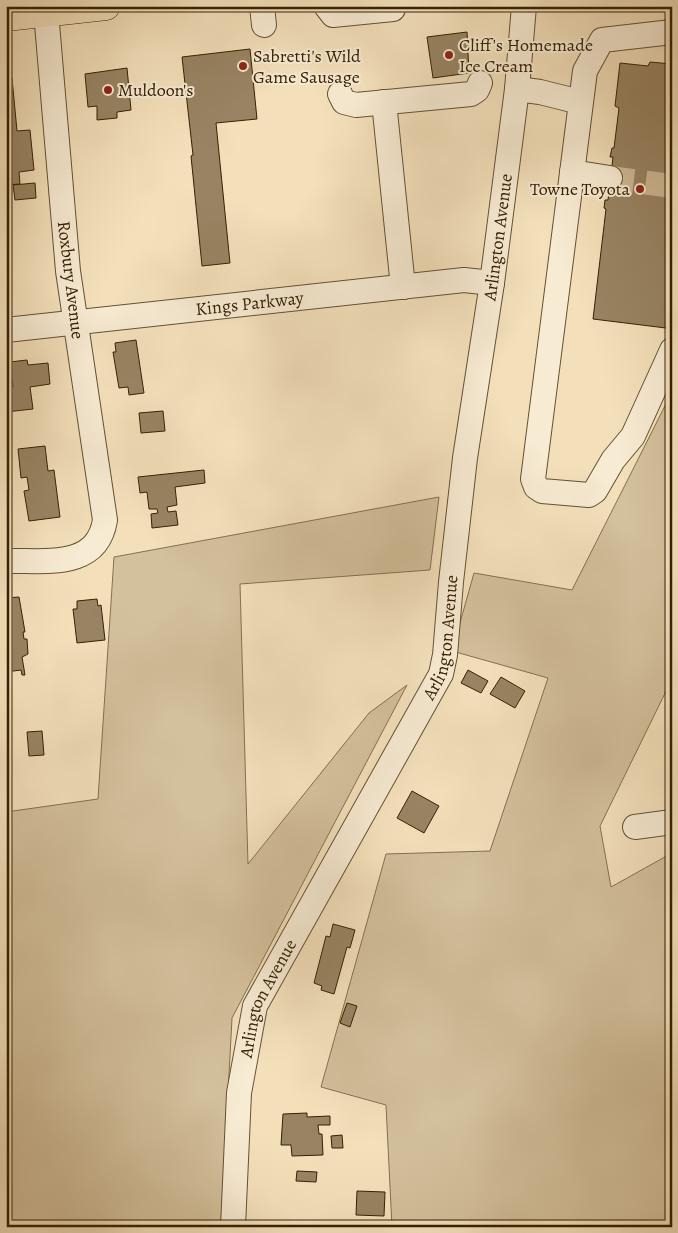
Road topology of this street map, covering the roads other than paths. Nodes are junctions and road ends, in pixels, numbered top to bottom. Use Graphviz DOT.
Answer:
graph roads {
  1 [pos="106,6"];
  2 [pos="393,6"];
  3 [pos="524,6"];
  4 [pos="330,10"];
  5 [pos="46,12"];
  6 [pos="6,17"];
  7 [pos="672,32"];
  8 [pos="480,83"];
  9 [pos="517,89"];
  10 [pos="340,94"];
  11 [pos="384,102"];
  12 [pos="580,102"];
  13 [pos="572,172"];
  14 [pos="610,178"];
  15 [pos="492,283"];
  16 [pos="403,287"];
  17 [pos="76,323"];
  18 [pos="6,330"];
  19 [pos="672,350"];
  20 [pos="6,561"];
  21 [pos="672,822"];
  22 [pos="635,826"];
  23 [pos="233,1227"];
  1 -- 5 [label="highway"];
  2 -- 4 [label="street"];
  3 -- 9 [label="street, Arlington Avenue"];
  5 -- 6 [label="highway"];
  5 -- 17 [label="street, Roxbury Avenue"];
  7 -- 12 [label="street"];
  8 -- 11 [label="street"];
  9 -- 12 [label="street"];
  9 -- 15 [label="street, Arlington Avenue"];
  10 -- 11 [label="street"];
  11 -- 16 [label="street"];
  12 -- 13 [label="street"];
  13 -- 14 [label="street"];
  13 -- 19 [label="street"];
  15 -- 16 [label="street, Kings Parkway"];
  15 -- 23 [label="street, Arlington Avenue"];
  16 -- 17 [label="street, Kings Parkway"];
  17 -- 18 [label="street, Kings Parkway"];
  17 -- 20 [label="street, Roxbury Avenue"];
  21 -- 22 [label="street"];
}
